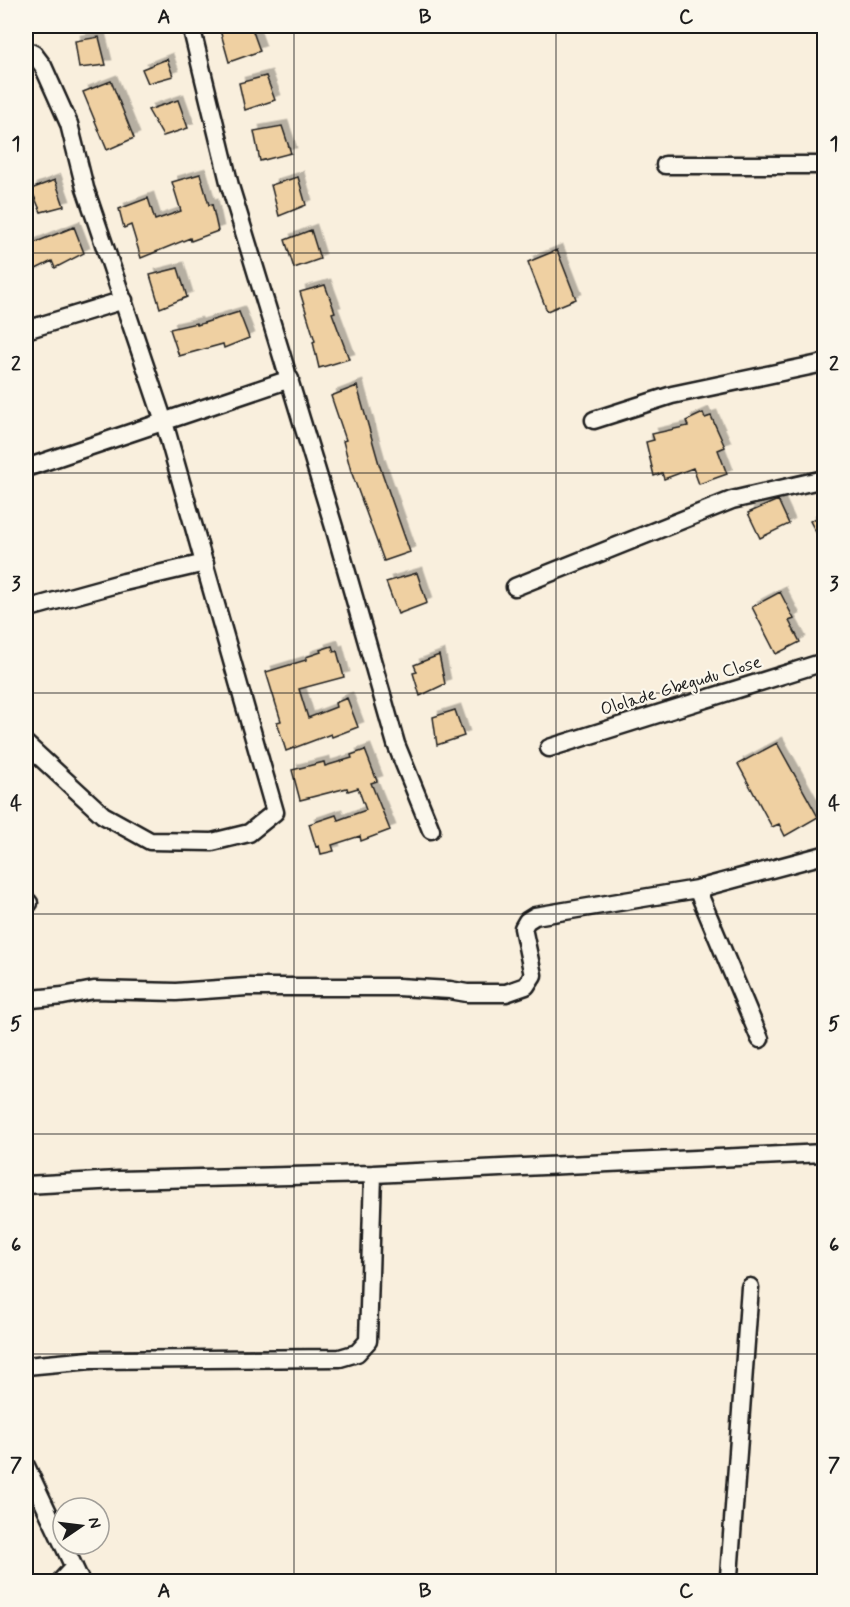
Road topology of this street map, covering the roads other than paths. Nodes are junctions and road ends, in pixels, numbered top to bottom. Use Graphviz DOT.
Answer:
graph roads {
  1 [pos="191,26"];
  2 [pos="26,50"];
  3 [pos="665,165"];
  4 [pos="825,165"];
  5 [pos="124,300"];
  6 [pos="26,330"];
  7 [pos="825,363"];
  8 [pos="290,379"];
  9 [pos="594,420"];
  10 [pos="164,422"];
  11 [pos="26,468"];
  12 [pos="825,480"];
  13 [pos="205,563"];
  14 [pos="515,587"];
  15 [pos="26,609"];
  16 [pos="825,662"];
  17 [pos="26,744"];
  18 [pos="549,748"];
  19 [pos="431,830"];
  20 [pos="825,855"];
  21 [pos="697,889"];
  22 [pos="26,997"];
  23 [pos="760,1039"];
  24 [pos="825,1153"];
  25 [pos="373,1174"];
  26 [pos="26,1185"];
  27 [pos="750,1287"];
  28 [pos="26,1366"];
  29 [pos="26,1466"];
  30 [pos="51,1519"];
  31 [pos="69,1556"];
  32 [pos="78,1574"];
  33 [pos="60,1581"];
  34 [pos="732,1581"];
  1 -- 8 [label="street"];
  2 -- 5 [label="street"];
  3 -- 4 [label="street"];
  5 -- 6 [label="street"];
  5 -- 10 [label="street"];
  7 -- 9 [label="street"];
  8 -- 10 [label="street"];
  8 -- 19 [label="street"];
  10 -- 11 [label="street"];
  10 -- 13 [label="street"];
  12 -- 14 [label="street"];
  13 -- 15 [label="street"];
  13 -- 17 [label="street"];
  16 -- 18 [label="street, Ololade Gbegudu Close"];
  20 -- 21 [label="street"];
  21 -- 22 [label="street"];
  21 -- 23 [label="street"];
  24 -- 25 [label="street"];
  25 -- 26 [label="street"];
  25 -- 28 [label="street"];
  27 -- 34 [label="street"];
  29 -- 30 [label="street"];
  31 -- 32 [label="street"];
  32 -- 33 [label="street"];
}
